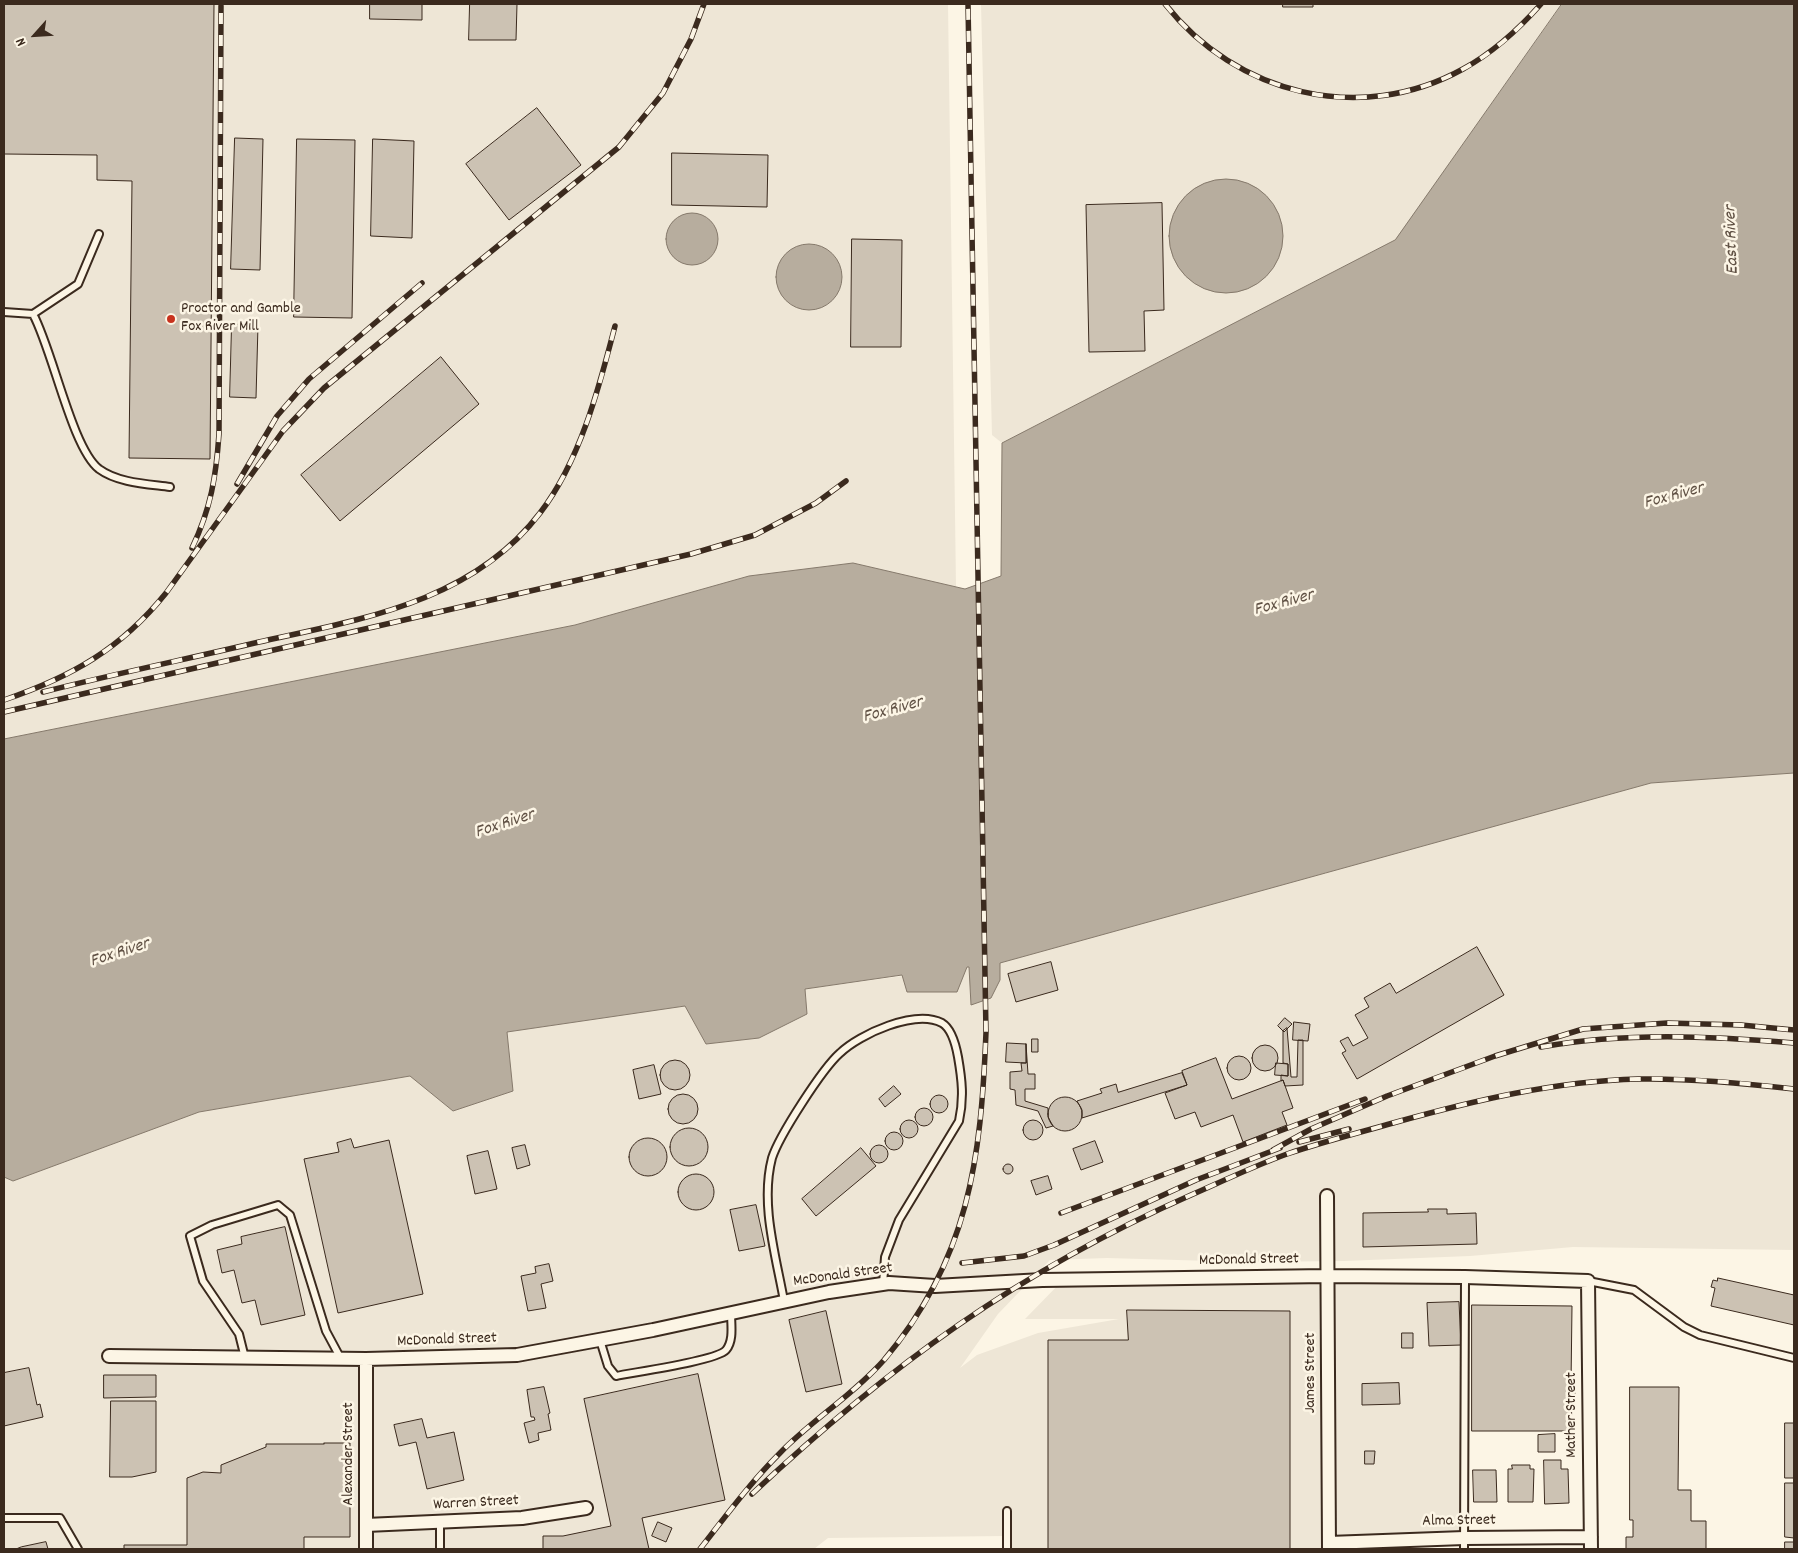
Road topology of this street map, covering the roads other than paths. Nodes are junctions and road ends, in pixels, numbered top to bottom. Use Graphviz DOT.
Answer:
graph roads {
  1 [pos="98,234"];
  2 [pos="4,312"];
  3 [pos="33,314"];
  4 [pos="170,487"];
  5 [pos="1327,1196"];
  6 [pos="1327,1276"];
  7 [pos="1465,1276"];
  8 [pos="1588,1281"];
  9 [pos="883,1284"];
  10 [pos="784,1301"];
  11 [pos="731,1313"];
  12 [pos="600,1340"];
  13 [pos="109,1356"];
  14 [pos="245,1358"];
  15 [pos="1794,1358"];
  16 [pos="341,1359"];
  17 [pos="366,1359"];
  18 [pos="586,1508"];
  19 [pos="1007,1511"];
  20 [pos="4,1518"];
  21 [pos="440,1522"];
  22 [pos="366,1525"];
  23 [pos="1591,1543"];
  24 [pos="1464,1544"];
  25 [pos="1329,1546"];
  26 [pos="78,1549"];
  27 [pos="366,1549"];
  28 [pos="440,1549"];
  29 [pos="1007,1549"];
  1 -- 3 [label="lane"];
  2 -- 3 [label="lane"];
  3 -- 4 [label="lane"];
  5 -- 6 [label="street, James Street"];
  6 -- 7 [label="street, McDonald Street"];
  6 -- 9 [label="street, McDonald Street"];
  6 -- 25 [label="street, James Street"];
  7 -- 8 [label="street, McDonald Street"];
  7 -- 24 [label="lane"];
  8 -- 15 [label="lane"];
  8 -- 23 [label="street, Mather Street"];
  9 -- 10 [label="street, McDonald Street"];
  9 -- 10 [label="lane"];
  10 -- 11 [label="street, McDonald Street"];
  11 -- 12 [label="street, McDonald Street"];
  11 -- 12 [label="lane"];
  12 -- 17 [label="street, McDonald Street"];
  13 -- 14 [label="street, McDonald Street"];
  14 -- 16 [label="street, McDonald Street"];
  14 -- 16 [label="lane"];
  16 -- 17 [label="street, McDonald Street"];
  17 -- 22 [label="street, Alexander Street"];
  18 -- 21 [label="street, Warren Street"];
  19 -- 29 [label="lane"];
  20 -- 26 [label="lane"];
  21 -- 22 [label="street, Warren Street"];
  21 -- 28 [label="lane"];
  22 -- 27 [label="street, Alexander Street"];
  23 -- 24 [label="street, Alma Street"];
  24 -- 25 [label="street, Alma Street"];
}
